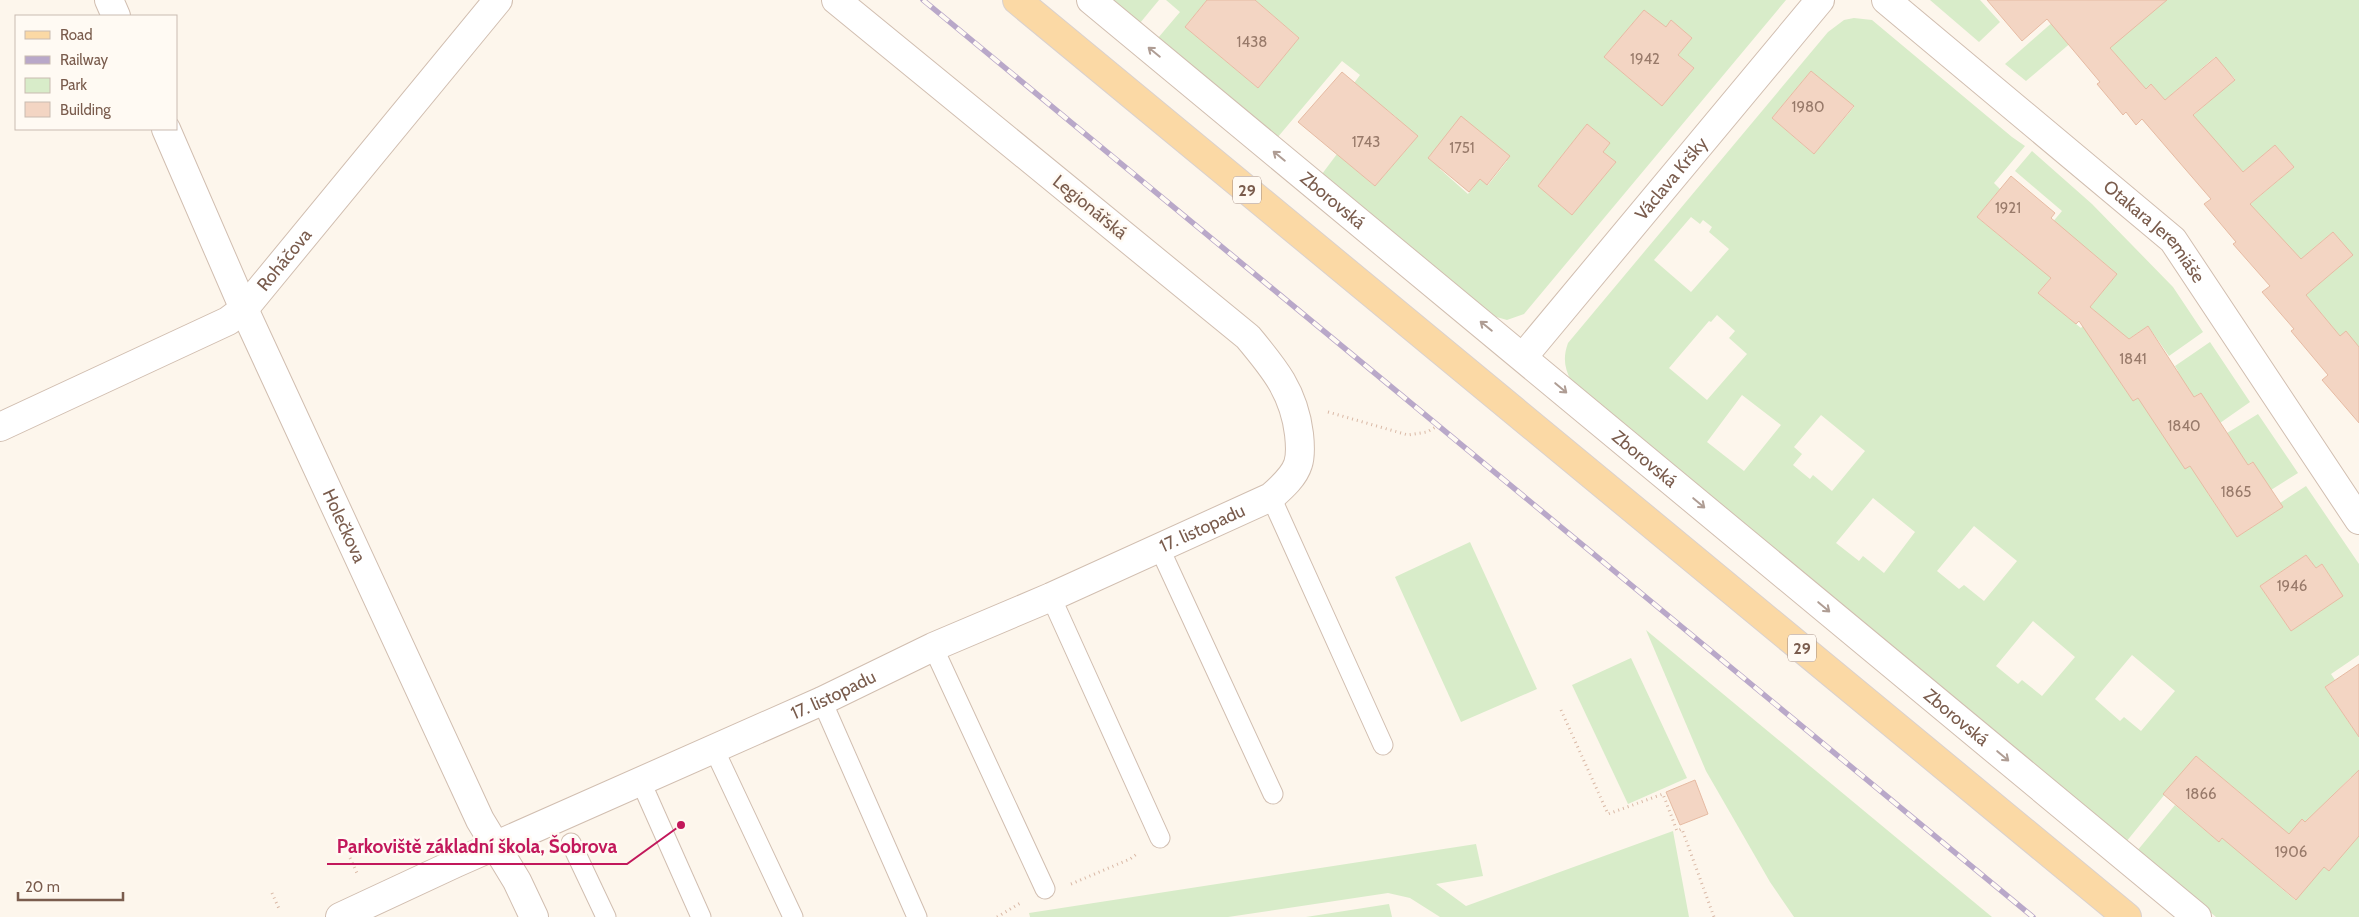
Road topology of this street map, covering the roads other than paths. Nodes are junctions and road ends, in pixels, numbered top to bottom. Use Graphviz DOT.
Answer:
graph roads {
  1 [pos="109,0"];
  2 [pos="498,0"];
  3 [pos="836,0"];
  4 [pos="1017,0"];
  5 [pos="1091,0"];
  6 [pos="1820,0"];
  7 [pos="1886,0"];
  8 [pos="116,15"];
  9 [pos="166,130"];
  10 [pos="244,309"];
  11 [pos="1523,357"];
  12 [pos="0,427"];
  13 [pos="1300,446"];
  14 [pos="1271,497"];
  15 [pos="2359,520"];
  16 [pos="1159,547"];
  17 [pos="1051,597"];
  18 [pos="933,647"];
  19 [pos="822,701"];
  20 [pos="1383,745"];
  21 [pos="714,750"];
  22 [pos="641,782"];
  23 [pos="1273,794"];
  24 [pos="1160,838"];
  25 [pos="571,843"];
  26 [pos="496,846"];
  27 [pos="1045,888"];
  28 [pos="340,917"];
  29 [pos="534,917"];
  30 [pos="606,917"];
  31 [pos="701,917"];
  32 [pos="793,917"];
  33 [pos="917,917"];
  34 [pos="2127,917"];
  35 [pos="2197,917"];
  1 -- 8 [label="street"];
  2 -- 10 [label="street, Roháčova"];
  3 -- 13 [label="street, Legionářská"];
  4 -- 34 [label="main road, 29"];
  11 -- 5 [label="street, Zborovská, one-way"];
  6 -- 11 [label="street, Václava Kršky"];
  7 -- 15 [label="street, Otakara Jeremiáše"];
  9 -- 10 [label="street, Holečkova"];
  10 -- 12 [label="street, Roháčova"];
  10 -- 26 [label="street, Holečkova"];
  11 -- 35 [label="street, Zborovská, one-way"];
  13 -- 14 [label="street, 17. listopadu"];
  14 -- 16 [label="street, 17. listopadu"];
  14 -- 20 [label="lane"];
  16 -- 17 [label="street, 17. listopadu"];
  16 -- 23 [label="lane"];
  17 -- 18 [label="street, 17. listopadu"];
  17 -- 24 [label="lane"];
  18 -- 19 [label="street, 17. listopadu"];
  18 -- 27 [label="lane"];
  19 -- 21 [label="street, 17. listopadu"];
  19 -- 33 [label="lane"];
  21 -- 22 [label="street, 17. listopadu"];
  21 -- 32 [label="lane"];
  22 -- 26 [label="street, 17. listopadu"];
  22 -- 31 [label="lane"];
  25 -- 30 [label="lane"];
  26 -- 28 [label="street, 17. listopadu"];
  26 -- 29 [label="street, Holečkova"];
}
